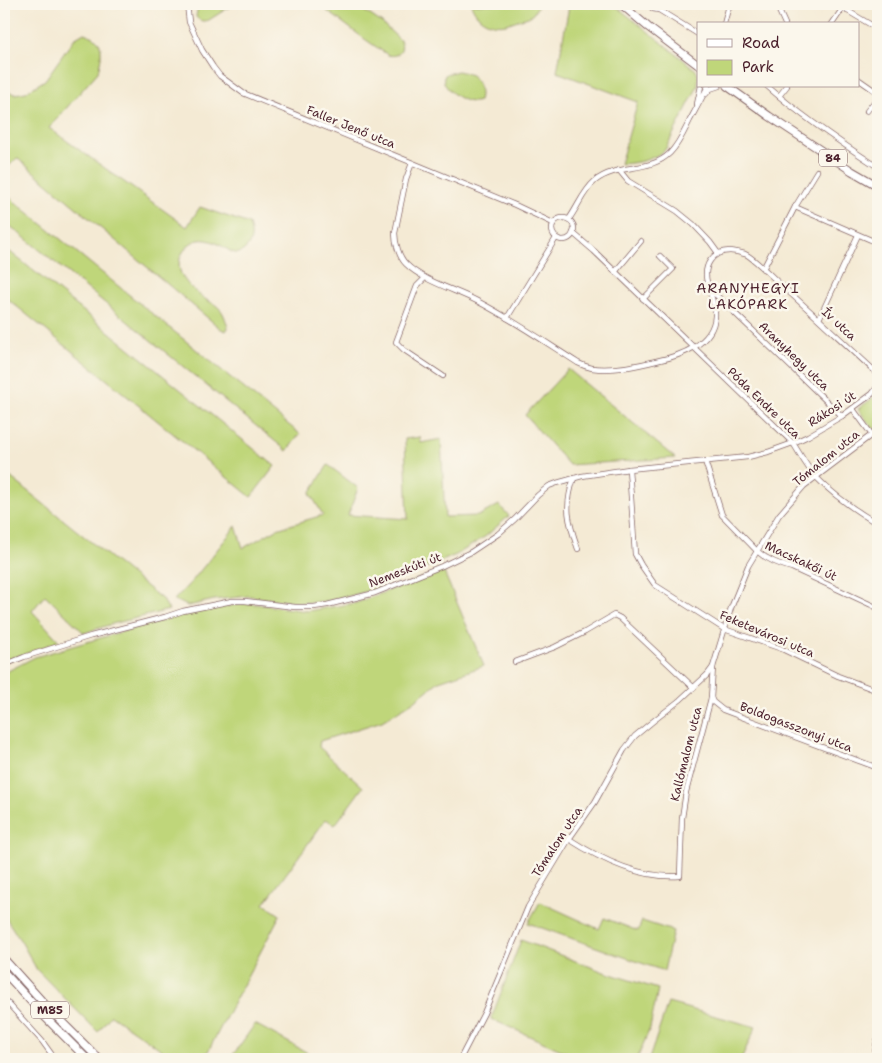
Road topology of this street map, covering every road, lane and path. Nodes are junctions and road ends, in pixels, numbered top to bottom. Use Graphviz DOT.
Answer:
graph roads {
  1 [pos="187,4"];
  2 [pos="620,4"];
  3 [pos="731,4"];
  4 [pos="776,4"];
  5 [pos="836,4"];
  6 [pos="650,5"];
  7 [pos="843,8"];
  8 [pos="725,22"];
  9 [pos="784,22"];
  10 [pos="833,22"];
  11 [pos="878,29"];
  12 [pos="697,33"];
  13 [pos="697,64"];
  14 [pos="860,80"];
  15 [pos="701,88"];
  16 [pos="707,88"];
  17 [pos="715,88"];
  18 [pos="730,88"];
  19 [pos="769,88"];
  20 [pos="785,88"];
  21 [pos="878,93"];
  22 [pos="779,96"];
  23 [pos="878,97"];
  24 [pos="696,108"];
  25 [pos="866,111"];
  26 [pos="412,163"];
  27 [pos="878,167"];
  28 [pos="619,170"];
  29 [pos="817,172"];
  30 [pos="878,186"];
  31 [pos="795,207"];
  32 [pos="569,219"];
  33 [pos="553,223"];
  34 [pos="573,233"];
  35 [pos="858,235"];
  36 [pos="556,238"];
  37 [pos="641,241"];
  38 [pos="878,243"];
  39 [pos="718,253"];
  40 [pos="660,256"];
  41 [pos="763,269"];
  42 [pos="615,272"];
  43 [pos="425,278"];
  44 [pos="710,291"];
  45 [pos="643,299"];
  46 [pos="507,318"];
  47 [pos="819,319"];
  48 [pos="693,348"];
  49 [pos="878,374"];
  50 [pos="443,376"];
  51 [pos="878,386"];
  52 [pos="853,409"];
  53 [pos="842,416"];
  54 [pos="878,430"];
  55 [pos="872,435"];
  56 [pos="793,443"];
  57 [pos="705,461"];
  58 [pos="629,469"];
  59 [pos="816,477"];
  60 [pos="574,478"];
  61 [pos="878,524"];
  62 [pos="578,549"];
  63 [pos="757,551"];
  64 [pos="878,608"];
  65 [pos="724,629"];
  66 [pos="515,662"];
  67 [pos="4,665"];
  68 [pos="713,667"];
  69 [pos="694,688"];
  70 [pos="878,690"];
  71 [pos="711,698"];
  72 [pos="878,768"];
  73 [pos="569,838"];
  74 [pos="4,959"];
  75 [pos="4,972"];
  76 [pos="4,998"];
  77 [pos="878,1041"];
  78 [pos="55,1059"];
  79 [pos="86,1059"];
  80 [pos="99,1059"];
  81 [pos="460,1059"];
  82 [pos="876,1059"];
  1 -- 26 [label="street, Faller Jenő utca"];
  2 -- 13 [label="main road"];
  3 -- 8 [label="street"];
  4 -- 9 [label="street"];
  5 -- 7 [label="street"];
  6 -- 12 [label="street"];
  7 -- 10 [label="street"];
  7 -- 11 [label="street"];
  14 -- 21 [label="street"];
  15 -- 24 [label="street"];
  16 -- 24 [label="street"];
  17 -- 24 [label="street"];
  18 -- 30 [label="main road, 84"];
  19 -- 22 [label="street"];
  20 -- 22 [label="street"];
  22 -- 27 [label="street"];
  23 -- 25 [label="street"];
  24 -- 28 [label="street"];
  26 -- 33 [label="street, Faller Jenő utca"];
  26 -- 43 [label="street"];
  28 -- 32 [label="street"];
  28 -- 39 [label="street"];
  29 -- 31 [label="street"];
  31 -- 35 [label="street"];
  31 -- 41 [label="street"];
  32 -- 33 [label="street"];
  32 -- 34 [label="street"];
  33 -- 36 [label="street"];
  34 -- 36 [label="street"];
  34 -- 42 [label="street"];
  35 -- 38 [label="street"];
  35 -- 47 [label="street"];
  36 -- 46 [label="street"];
  37 -- 42 [label="street"];
  39 -- 41 [label="street, Ív utca"];
  39 -- 44 [label="street"];
  40 -- 45 [label="street"];
  41 -- 47 [label="street, Ív utca"];
  42 -- 45 [label="street"];
  43 -- 46 [label="street"];
  43 -- 50 [label="street"];
  44 -- 48 [label="street"];
  44 -- 53 [label="street, Aranyhegy utca"];
  45 -- 48 [label="street"];
  46 -- 48 [label="street"];
  47 -- 49 [label="street, Ív utca"];
  48 -- 56 [label="street, Póda Endre utca"];
  51 -- 52 [label="street, Rákosi út"];
  52 -- 53 [label="street, Rákosi út"];
  52 -- 55 [label="street"];
  53 -- 56 [label="street, Rákosi út"];
  54 -- 55 [label="street, Tómalom utca"];
  55 -- 59 [label="street, Tómalom utca"];
  56 -- 57 [label="street, Nemeskúti út"];
  56 -- 59 [label="street, Póda Endre utca"];
  57 -- 58 [label="street, Nemeskúti út"];
  57 -- 63 [label="street, Macskakői út"];
  58 -- 60 [label="street, Nemeskúti út"];
  58 -- 65 [label="street, Feketevárosi utca"];
  59 -- 61 [label="street, Póda Endre utca"];
  59 -- 63 [label="street, Tómalom utca"];
  60 -- 62 [label="street"];
  60 -- 67 [label="street, Nemeskúti út"];
  63 -- 64 [label="street, Macskakői út"];
  63 -- 65 [label="street, Tómalom utca"];
  65 -- 68 [label="street, Tómalom utca"];
  65 -- 70 [label="street, Feketevárosi utca"];
  66 -- 69 [label="street"];
  68 -- 69 [label="street, Tómalom utca"];
  68 -- 71 [label="street, Tómalom utca"];
  69 -- 73 [label="street, Tómalom utca"];
  71 -- 72 [label="street, Boldogasszonyi utca"];
  71 -- 73 [label="street, Kallómalom utca"];
  73 -- 81 [label="street, Tómalom utca"];
  74 -- 80 [label="main road, M85"];
  75 -- 79 [label="main road, M85"];
  76 -- 78 [label="street"];
  77 -- 82 [label="main road"];
}
